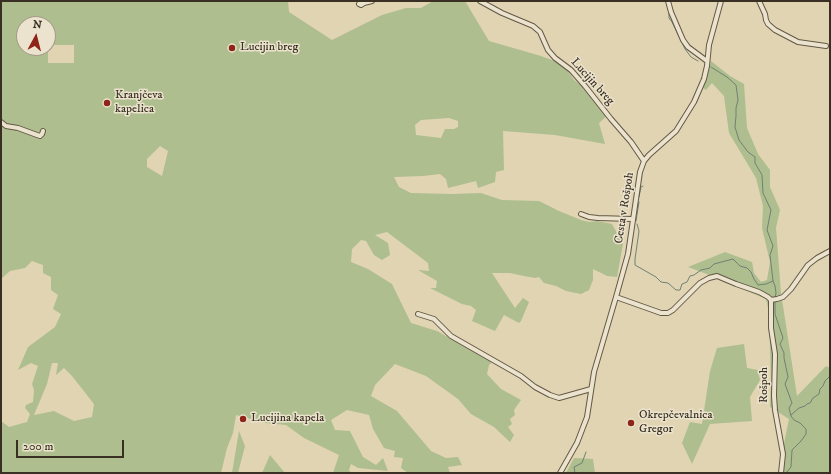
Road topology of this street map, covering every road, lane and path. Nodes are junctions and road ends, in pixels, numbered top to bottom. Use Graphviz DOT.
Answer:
graph roads {
  1 [pos="362,1"];
  2 [pos="372,1"];
  3 [pos="480,1"];
  4 [pos="668,1"];
  5 [pos="721,1"];
  6 [pos="759,1"];
  7 [pos="826,46"];
  8 [pos="707,61"];
  9 [pos="1,122"];
  10 [pos="43,131"];
  11 [pos="644,161"];
  12 [pos="580,214"];
  13 [pos="632,219"];
  14 [pos="830,251"];
  15 [pos="616,297"];
  16 [pos="774,300"];
  17 [pos="418,314"];
  18 [pos="591,389"];
  19 [pos="560,473"];
  20 [pos="781,473"];
  1 -- 2 [label="street"];
  3 -- 11 [label="street, Lucijin breg"];
  4 -- 8 [label="street"];
  5 -- 8 [label="street, Cesta v Rošpoh"];
  6 -- 7 [label="street"];
  8 -- 11 [label="street, Cesta v Rošpoh"];
  9 -- 10 [label="street"];
  11 -- 13 [label="street, Cesta v Rošpoh"];
  12 -- 13 [label="street"];
  13 -- 15 [label="street, Cesta v Rošpoh"];
  14 -- 16 [label="street"];
  15 -- 16 [label="street"];
  15 -- 18 [label="street, Cesta v Rošpoh"];
  16 -- 20 [label="street, Rošpoh"];
  17 -- 18 [label="street"];
  18 -- 19 [label="street, Cesta v Rošpoh"];
}
